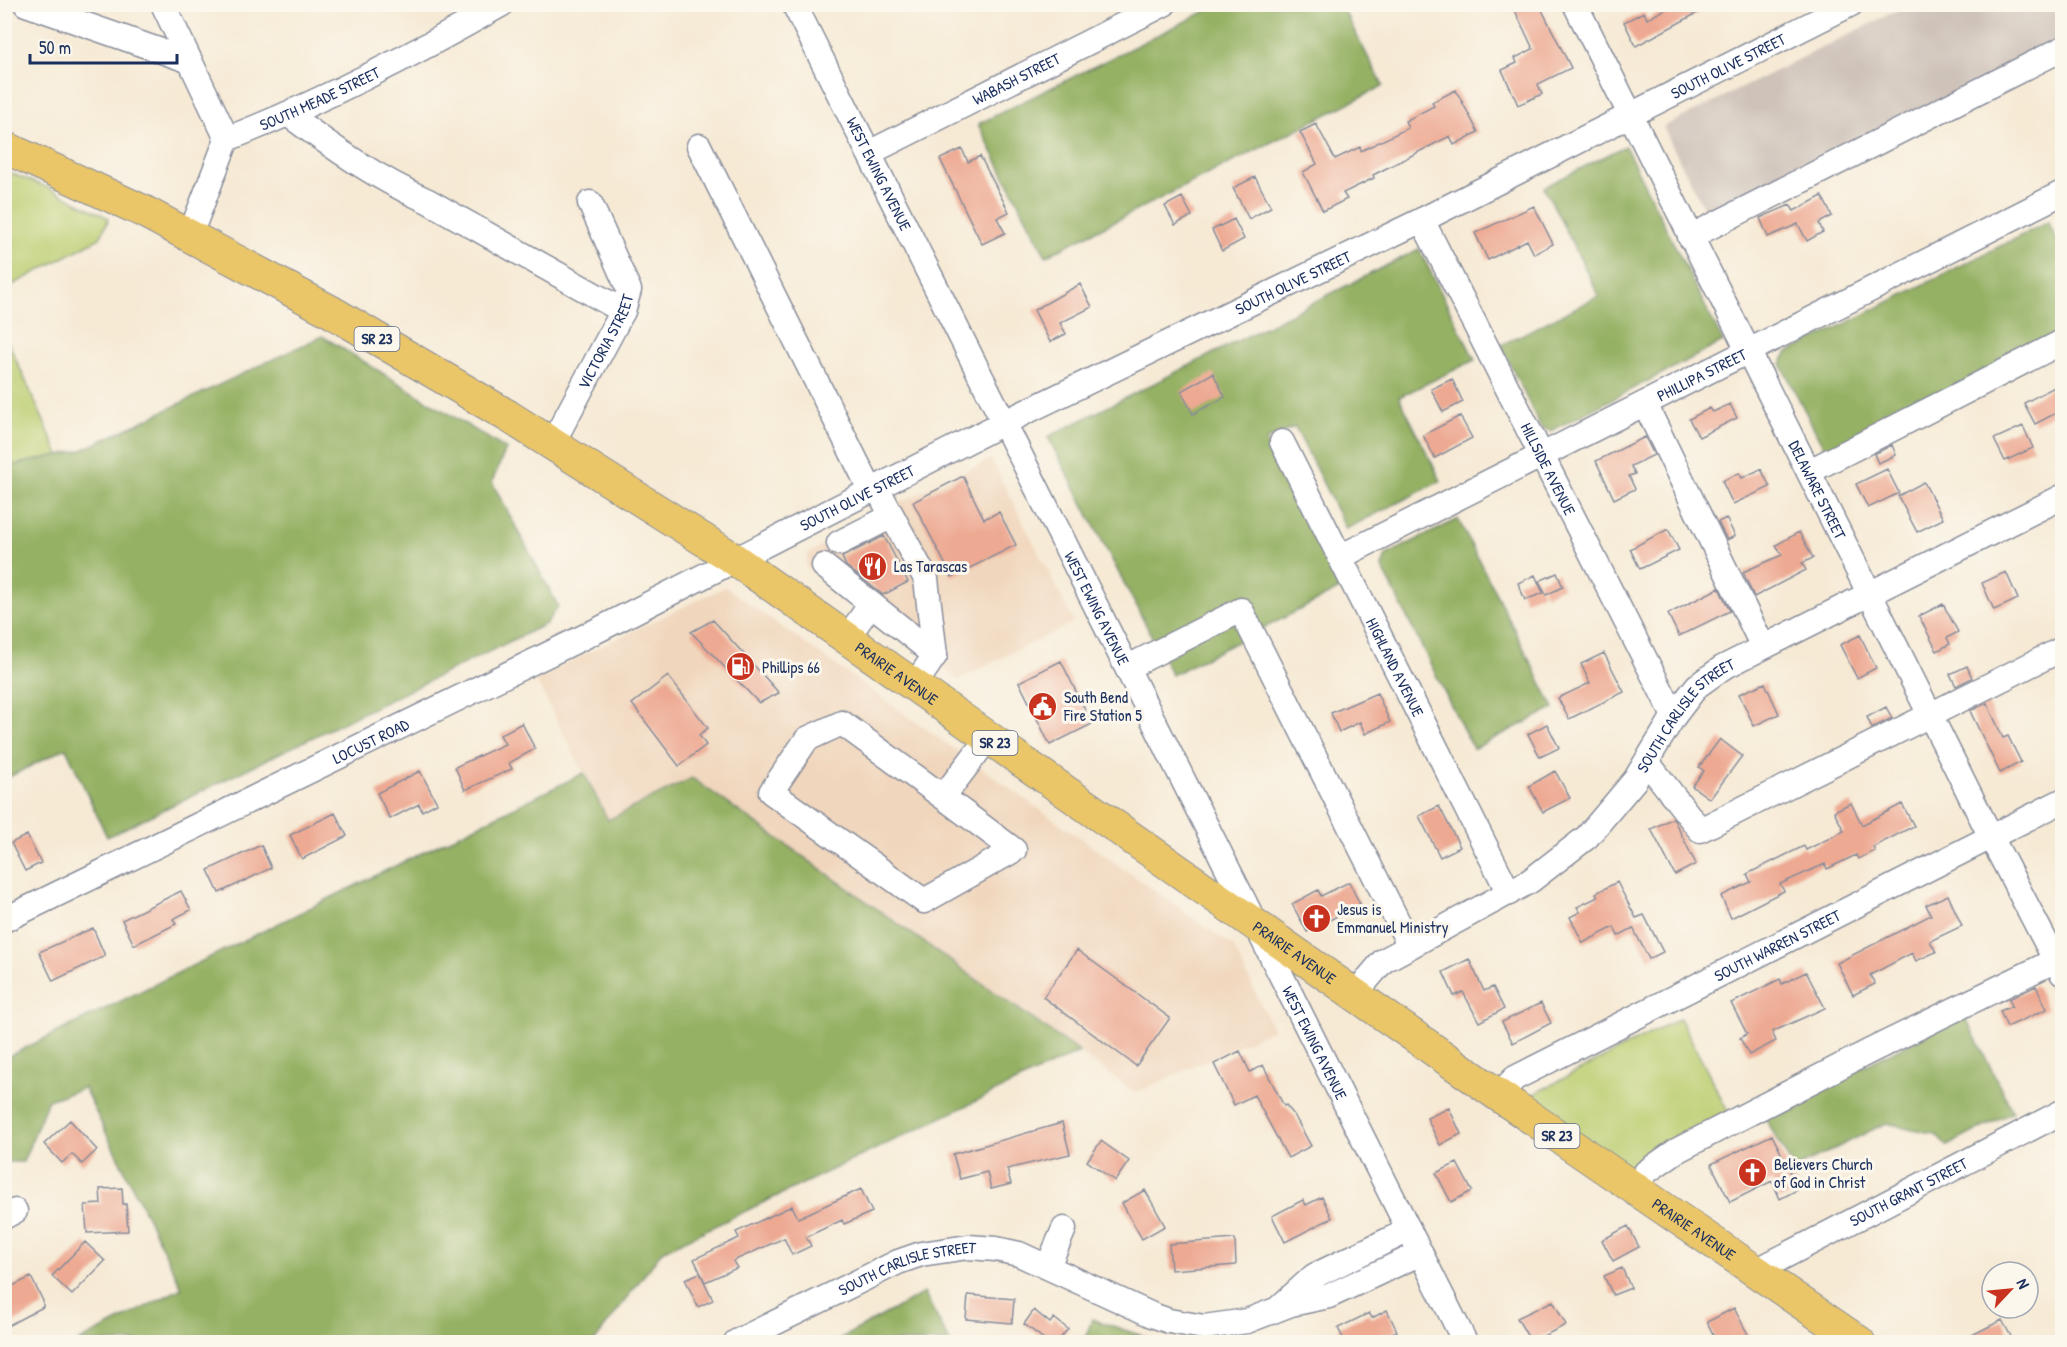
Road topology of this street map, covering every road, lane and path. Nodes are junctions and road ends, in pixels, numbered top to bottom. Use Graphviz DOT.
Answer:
graph roads {
  1 [pos="26,4"];
  2 [pos="163,4"];
  3 [pos="794,4"];
  4 [pos="1164,4"];
  5 [pos="1575,4"];
  6 [pos="1851,4"];
  7 [pos="492,7"];
  8 [pos="2062,49"];
  9 [pos="190,61"];
  10 [pos="289,115"];
  11 [pos="1630,116"];
  12 [pos="227,139"];
  13 [pos="699,146"];
  14 [pos="4,147"];
  15 [pos="870,153"];
  16 [pos="2062,193"];
  17 [pos="590,203"];
  18 [pos="1422,220"];
  19 [pos="190,235"];
  20 [pos="1690,237"];
  21 [pos="623,311"];
  22 [pos="2062,342"];
  23 [pos="1748,352"];
  24 [pos="1645,404"];
  25 [pos="1005,422"];
  26 [pos="1282,442"];
  27 [pos="552,444"];
  28 [pos="1541,456"];
  29 [pos="1810,471"];
  30 [pos="874,490"];
  31 [pos="2062,497"];
  32 [pos="892,516"];
  33 [pos="839,543"];
  34 [pos="1340,557"];
  35 [pos="734,559"];
  36 [pos="824,566"];
  37 [pos="1872,593"];
  38 [pos="871,604"];
  39 [pos="847,638"];
  40 [pos="1763,646"];
  41 [pos="2062,649"];
  42 [pos="935,655"];
  43 [pos="1128,667"];
  44 [pos="914,686"];
  45 [pos="1931,715"];
  46 [pos="1674,716"];
  47 [pos="988,738"];
  48 [pos="1647,762"];
  49 [pos="943,797"];
  50 [pos="2062,801"];
  51 [pos="1991,837"];
  52 [pos="1509,893"];
  53 [pos="4,920"];
  54 [pos="1257,925"];
  55 [pos="1410,946"];
  56 [pos="2060,964"];
  57 [pos="1354,994"];
  58 [pos="1498,1095"];
  59 [pos="2062,1112"];
  60 [pos="1635,1190"];
  61 [pos="1064,1229"];
  62 [pos="1409,1230"];
  63 [pos="1420,1253"];
  64 [pos="1048,1266"];
  65 [pos="1754,1272"];
  66 [pos="1279,1308"];
  67 [pos="736,1342"];
  68 [pos="1466,1342"];
  69 [pos="1859,1342"];
  1 -- 9 [label="street"];
  2 -- 9 [label="street"];
  3 -- 15 [label="street, WEST EWING AVENUE"];
  4 -- 15 [label="street, WABASH STREET"];
  5 -- 11 [label="street, DELAWARE STREET"];
  6 -- 11 [label="street, SOUTH OLIVE STREET"];
  7 -- 10 [label="street, SOUTH MEADE STREET"];
  8 -- 20 [label="street"];
  9 -- 12 [label="street"];
  10 -- 12 [label="street, SOUTH MEADE STREET"];
  10 -- 21 [label="street"];
  11 -- 18 [label="street, SOUTH OLIVE STREET"];
  11 -- 20 [label="street, DELAWARE STREET"];
  12 -- 19 [label="street"];
  13 -- 30 [label="street"];
  14 -- 19 [label="main road, SR 23"];
  15 -- 25 [label="street, WEST EWING AVENUE"];
  16 -- 23 [label="street, PHILLIPA STREET"];
  17 -- 21 [label="street, VICTORIA STREET"];
  18 -- 25 [label="street, SOUTH OLIVE STREET"];
  18 -- 28 [label="street, HILLSIDE AVENUE"];
  19 -- 27 [label="main road, SR 23"];
  20 -- 23 [label="street, DELAWARE STREET"];
  21 -- 27 [label="street, VICTORIA STREET"];
  22 -- 29 [label="street"];
  23 -- 24 [label="street, PHILLIPA STREET"];
  23 -- 29 [label="street, DELAWARE STREET"];
  24 -- 28 [label="street, PHILLIPA STREET"];
  24 -- 40 [label="street"];
  25 -- 30 [label="street, SOUTH OLIVE STREET"];
  25 -- 43 [label="street, WEST EWING AVENUE"];
  26 -- 34 [label="street, HIGHLAND AVENUE"];
  27 -- 35 [label="main road, SR 23"];
  28 -- 34 [label="street, PHILLIPA STREET"];
  28 -- 46 [label="street, HILLSIDE AVENUE"];
  29 -- 37 [label="street, DELAWARE STREET"];
  30 -- 32 [label="street"];
  30 -- 35 [label="street, SOUTH OLIVE STREET"];
  31 -- 37 [label="street, SOUTH CARLISLE STREET"];
  32 -- 33 [label="street"];
  32 -- 42 [label="street"];
  34 -- 52 [label="street, HIGHLAND AVENUE"];
  35 -- 39 [label="main road, PRAIRIE AVENUE / SR 23"];
  35 -- 53 [label="street, LOCUST ROAD"];
  36 -- 38 [label="street"];
  37 -- 40 [label="street, SOUTH CARLISLE STREET"];
  37 -- 45 [label="street, DELAWARE STREET"];
  38 -- 39 [label="street"];
  38 -- 42 [label="street"];
  39 -- 44 [label="main road, PRAIRIE AVENUE / SR 23"];
  40 -- 46 [label="street, SOUTH CARLISLE STREET"];
  41 -- 45 [label="street"];
  42 -- 44 [label="street"];
  43 -- 54 [label="street, WEST EWING AVENUE"];
  43 -- 55 [label="street"];
  44 -- 47 [label="main road, PRAIRIE AVENUE / SR 23"];
  45 -- 48 [label="street"];
  45 -- 51 [label="street, DELAWARE STREET"];
  46 -- 48 [label="street, SOUTH CARLISLE STREET"];
  47 -- 49 [label="street"];
  47 -- 54 [label="main road, PRAIRIE AVENUE / SR 23"];
  48 -- 52 [label="street, SOUTH CARLISLE STREET"];
  49 -- 49 [label="street"];
  50 -- 51 [label="street, SOUTH WARREN STREET"];
  51 -- 56 [label="street, DELAWARE STREET"];
  51 -- 58 [label="street, SOUTH WARREN STREET"];
  52 -- 55 [label="street, SOUTH CARLISLE STREET"];
  54 -- 57 [label="main road, PRAIRIE AVENUE / SR 23"];
  54 -- 62 [label="street, WEST EWING AVENUE"];
  55 -- 57 [label="street, SOUTH CARLISLE STREET"];
  56 -- 60 [label="street"];
  57 -- 58 [label="main road, PRAIRIE AVENUE / SR 23"];
  58 -- 60 [label="main road, PRAIRIE AVENUE / SR 23"];
  59 -- 65 [label="street, SOUTH GRANT STREET"];
  60 -- 65 [label="main road, PRAIRIE AVENUE / SR 23"];
  61 -- 64 [label="street"];
  62 -- 63 [label="street, WEST EWING AVENUE"];
  62 -- 66 [label="street"];
  63 -- 66 [label="street"];
  63 -- 68 [label="street, WEST EWING AVENUE"];
  64 -- 66 [label="street, SOUTH CARLISLE STREET"];
  64 -- 67 [label="street, SOUTH CARLISLE STREET"];
  65 -- 69 [label="main road, PRAIRIE AVENUE / SR 23"];
}
